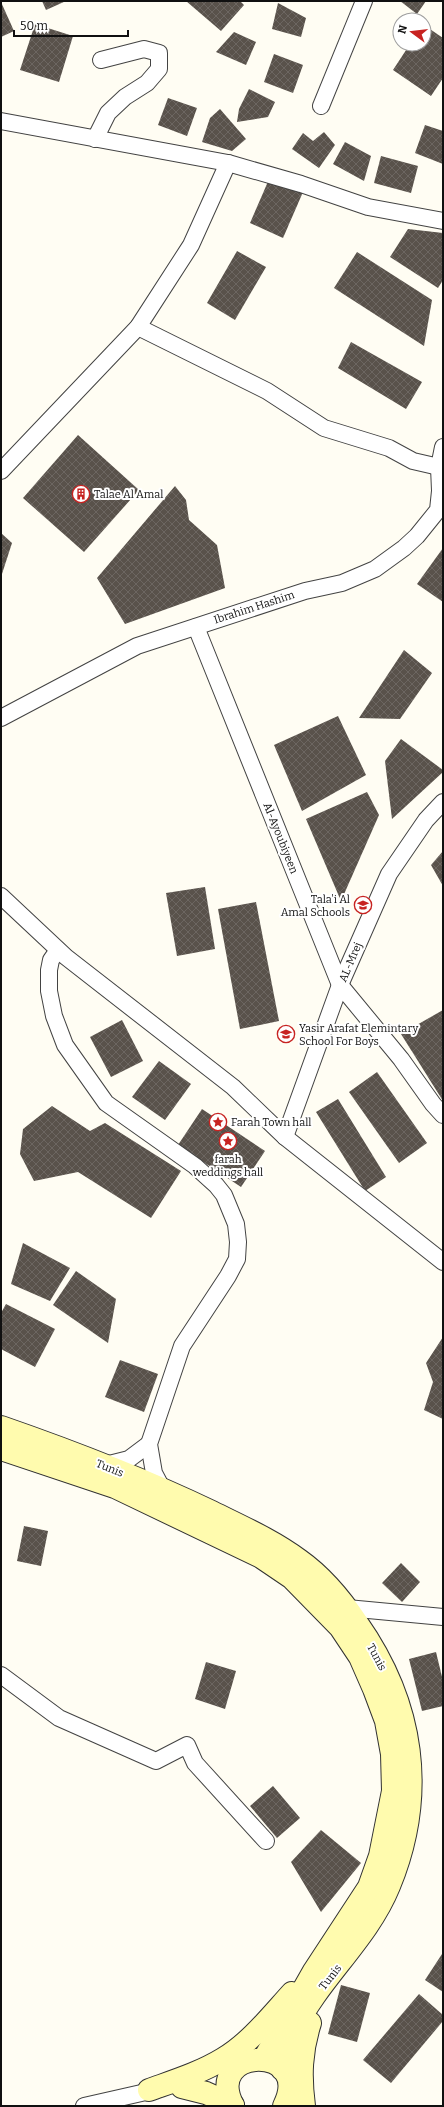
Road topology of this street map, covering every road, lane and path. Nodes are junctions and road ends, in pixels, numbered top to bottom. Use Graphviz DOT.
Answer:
graph roads {
  1 [pos="364,1"];
  2 [pos="101,60"];
  3 [pos="321,106"];
  4 [pos="1,120"];
  5 [pos="94,139"];
  6 [pos="228,163"];
  7 [pos="443,221"];
  8 [pos="138,327"];
  9 [pos="443,448"];
  10 [pos="439,467"];
  11 [pos="1,471"];
  12 [pos="440,511"];
  13 [pos="196,627"];
  14 [pos="1,718"];
  15 [pos="443,802"];
  16 [pos="1,896"];
  17 [pos="58,950"];
  18 [pos="340,985"];
  19 [pos="443,1115"];
  20 [pos="284,1137"];
  21 [pos="443,1262"];
  22 [pos="1,1427"];
  23 [pos="149,1444"];
  24 [pos="1,1449"];
  25 [pos="105,1465"];
  26 [pos="163,1490"];
  27 [pos="347,1608"];
  28 [pos="443,1617"];
  29 [pos="1,1675"];
  30 [pos="266,1841"];
  31 [pos="321,1974"];
  32 [pos="273,2064"];
  33 [pos="233,2073"];
  34 [pos="182,2087"];
  35 [pos="149,2090"];
  36 [pos="292,2104"];
  37 [pos="84,2106"];
  38 [pos="233,2106"];
  1 -- 3 [label="street"];
  2 -- 5 [label="street"];
  4 -- 5 [label="street"];
  5 -- 6 [label="street"];
  6 -- 7 [label="street"];
  6 -- 8 [label="street"];
  8 -- 10 [label="street"];
  8 -- 11 [label="street"];
  9 -- 10 [label="street, Ibrahim Hashim"];
  10 -- 12 [label="street, Ibrahim Hashim"];
  12 -- 13 [label="street, Ibrahim Hashim"];
  13 -- 14 [label="street, Ibrahim Hashim"];
  13 -- 18 [label="street, Al-Ayoubiyeen"];
  15 -- 18 [label="street, AL-Mrej"];
  16 -- 17 [label="street"];
  17 -- 20 [label="street"];
  17 -- 23 [label="street"];
  18 -- 19 [label="street, Al-Ayoubiyeen"];
  18 -- 20 [label="street, AL-Mrej"];
  20 -- 21 [label="street"];
  22 -- 25 [label="main road, Tunis"];
  23 -- 25 [label="street"];
  23 -- 26 [label="street"];
  24 -- 31 [label="main road"];
  25 -- 26 [label="main road, Tunis"];
  26 -- 27 [label="main road, Tunis"];
  27 -- 28 [label="street"];
  27 -- 31 [label="main road, Tunis"];
  29 -- 30 [label="street"];
  31 -- 32 [label="main road"];
  31 -- 35 [label="main road"];
  31 -- 36 [label="main road"];
  32 -- 33 [label="main road"];
  32 -- 36 [label="main road"];
  33 -- 34 [label="main road"];
  33 -- 38 [label="main road"];
  34 -- 35 [label="street"];
  34 -- 38 [label="main road"];
  35 -- 37 [label="street"];
}
